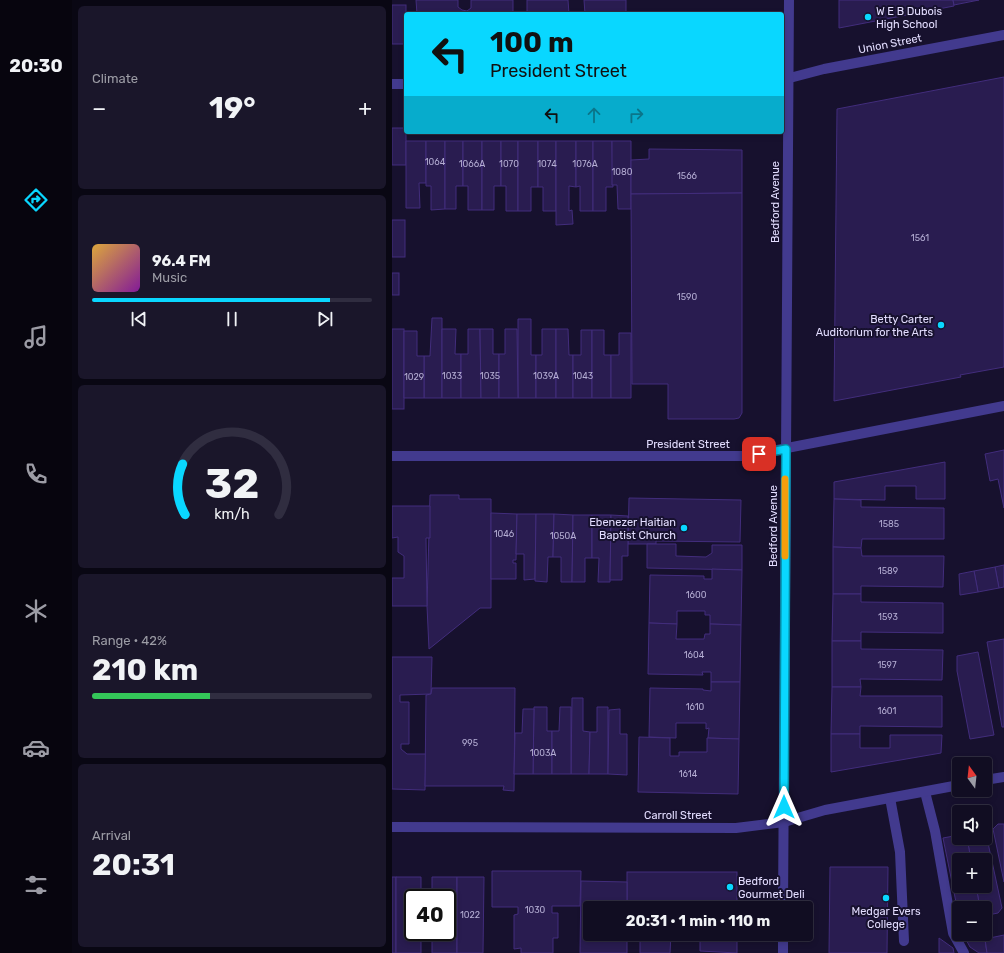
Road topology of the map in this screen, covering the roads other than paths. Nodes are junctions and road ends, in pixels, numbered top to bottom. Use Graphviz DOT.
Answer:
graph roads {
  1 [pos="789,0"];
  2 [pos="1004,35"];
  3 [pos="785,79"];
  4 [pos="392,84"];
  5 [pos="404,84"];
  6 [pos="1004,406"];
  7 [pos="786,449"];
  8 [pos="392,456"];
  9 [pos="1004,777"];
  10 [pos="992,779"];
  11 [pos="952,786"];
  12 [pos="925,792"];
  13 [pos="890,798"];
  14 [pos="784,822"];
  15 [pos="392,827"];
  16 [pos="783,901"];
  17 [pos="783,941"];
  18 [pos="904,941"];
  19 [pos="783,953"];
  20 [pos="964,953"];
  1 -- 3 [label="street, Bedford Avenue"];
  2 -- 3 [label="street, Union Street"];
  3 -- 7 [label="street, Bedford Avenue"];
  4 -- 5 [label="street"];
  6 -- 7 [label="street, President Street"];
  7 -- 8 [label="street, President Street"];
  7 -- 14 [label="street, Bedford Avenue"];
  9 -- 10 [label="street"];
  11 -- 12 [label="street, Carroll Street"];
  12 -- 13 [label="street, Carroll Street"];
  12 -- 20 [label="street"];
  13 -- 14 [label="street, Carroll Street"];
  13 -- 18 [label="street"];
  14 -- 15 [label="street, Carroll Street"];
  14 -- 16 [label="street, Bedford Avenue"];
  17 -- 19 [label="street"];
}
